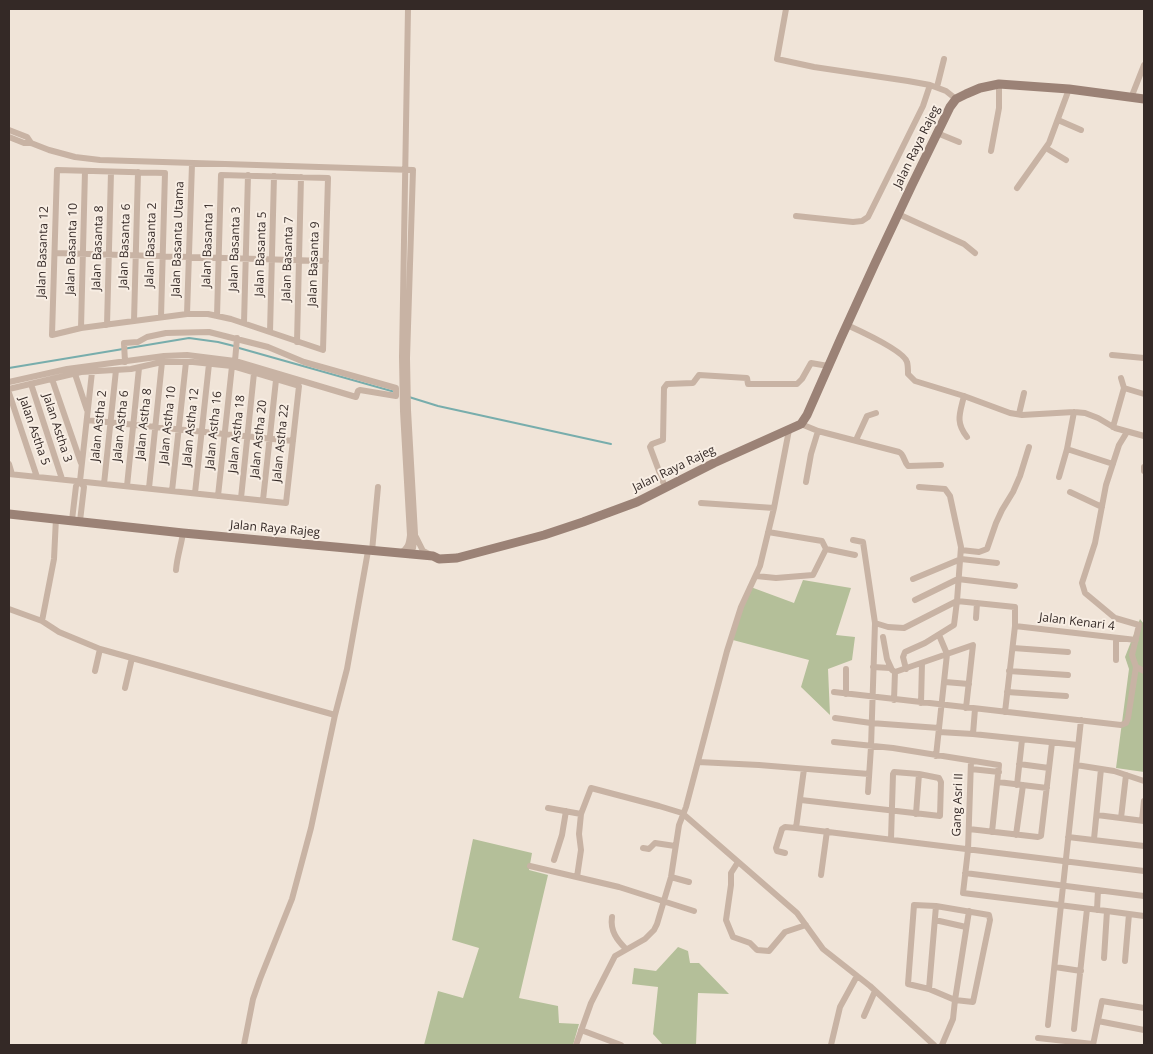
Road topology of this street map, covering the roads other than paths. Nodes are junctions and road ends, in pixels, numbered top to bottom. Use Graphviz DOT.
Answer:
graph roads {
  1 [pos="408,9"];
  2 [pos="786,9"];
  3 [pos="944,59"];
  4 [pos="1143,68"];
  5 [pos="999,84"];
  6 [pos="934,86"];
  7 [pos="1069,89"];
  8 [pos="1132,98"];
  9 [pos="956,99"];
  10 [pos="1144,99"];
  11 [pos="1058,120"];
  12 [pos="1081,130"];
  13 [pos="937,133"];
  14 [pos="11,134"];
  15 [pos="958,142"];
  16 [pos="1046,148"];
  17 [pos="991,151"];
  18 [pos="1066,160"];
  19 [pos="192,164"];
  20 [pos="405,170"];
  21 [pos="85,171"];
  22 [pos="111,172"];
  23 [pos="138,172"];
  24 [pos="248,176"];
  25 [pos="274,176"];
  26 [pos="302,177"];
  27 [pos="1018,188"];
  28 [pos="898,214"];
  29 [pos="796,216"];
  30 [pos="55,253"];
  31 [pos="975,253"];
  32 [pos="83,254"];
  33 [pos="109,255"];
  34 [pos="136,256"];
  35 [pos="162,256"];
  36 [pos="189,257"];
  37 [pos="218,258"];
  38 [pos="246,259"];
  39 [pos="272,259"];
  40 [pos="299,260"];
  41 [pos="326,261"];
  42 [pos="188,314"];
  43 [pos="217,316"];
  44 [pos="161,317"];
  45 [pos="134,321"];
  46 [pos="244,324"];
  47 [pos="107,325"];
  48 [pos="847,325"];
  49 [pos="81,328"];
  50 [pos="270,332"];
  51 [pos="237,340"];
  52 [pos="297,342"];
  53 [pos="1112,355"];
  54 [pos="1144,358"];
  55 [pos="125,362"];
  56 [pos="162,362"];
  57 [pos="186,362"];
  58 [pos="209,364"];
  59 [pos="234,364"];
  60 [pos="828,366"];
  61 [pos="138,368"];
  62 [pos="116,370"];
  63 [pos="92,372"];
  64 [pos="254,373"];
  65 [pos="75,374"];
  66 [pos="1121,378"];
  67 [pos="52,379"];
  68 [pos="276,380"];
  69 [pos="9,382"];
  70 [pos="31,384"];
  71 [pos="1124,388"];
  72 [pos="9,391"];
  73 [pos="1024,394"];
  74 [pos="1144,394"];
  75 [pos="964,396"];
  76 [pos="88,412"];
  77 [pos="1074,412"];
  78 [pos="876,413"];
  79 [pos="1019,414"];
  80 [pos="87,420"];
  81 [pos="110,422"];
  82 [pos="801,424"];
  83 [pos="133,425"];
  84 [pos="156,427"];
  85 [pos="1113,427"];
  86 [pos="178,430"];
  87 [pos="788,430"];
  88 [pos="818,431"];
  89 [pos="202,432"];
  90 [pos="1127,432"];
  91 [pos="224,434"];
  92 [pos="1144,436"];
  93 [pos="248,437"];
  94 [pos="967,437"];
  95 [pos="270,439"];
  96 [pos="856,440"];
  97 [pos="293,442"];
  98 [pos="1029,447"];
  99 [pos="1067,449"];
  100 [pos="9,464"];
  101 [pos="1113,464"];
  102 [pos="941,465"];
  103 [pos="82,466"];
  104 [pos="10,474"];
  105 [pos="37,477"];
  106 [pos="1059,477"];
  107 [pos="62,479"];
  108 [pos="80,481"];
  109 [pos="806,482"];
  110 [pos="104,484"];
  111 [pos="126,486"];
  112 [pos="378,487"];
  113 [pos="665,487"];
  114 [pos="918,487"];
  115 [pos="149,488"];
  116 [pos="172,491"];
  117 [pos="1070,492"];
  118 [pos="195,493"];
  119 [pos="218,496"];
  120 [pos="241,498"];
  121 [pos="263,500"];
  122 [pos="701,503"];
  123 [pos="1102,507"];
  124 [pos="774,508"];
  125 [pos="9,514"];
  126 [pos="56,518"];
  127 [pos="76,520"];
  128 [pos="768,532"];
  129 [pos="183,533"];
  130 [pos="415,534"];
  131 [pos="853,540"];
  132 [pos="826,550"];
  133 [pos="961,550"];
  134 [pos="370,551"];
  135 [pos="399,554"];
  136 [pos="409,555"];
  137 [pos="855,555"];
  138 [pos="432,556"];
  139 [pos="960,559"];
  140 [pos="996,563"];
  141 [pos="176,570"];
  142 [pos="756,576"];
  143 [pos="913,579"];
  144 [pos="958,579"];
  145 [pos="1015,586"];
  146 [pos="915,600"];
  147 [pos="957,601"];
  148 [pos="977,603"];
  149 [pos="9,609"];
  150 [pos="976,618"];
  151 [pos="42,621"];
  152 [pos="875,623"];
  153 [pos="1015,626"];
  154 [pos="939,634"];
  155 [pos="883,637"];
  156 [pos="1116,638"];
  157 [pos="1136,640"];
  158 [pos="1013,648"];
  159 [pos="100,650"];
  160 [pos="1068,652"];
  161 [pos="947,654"];
  162 [pos="132,658"];
  163 [pos="1116,660"];
  164 [pos="922,663"];
  165 [pos="873,667"];
  166 [pos="1136,667"];
  167 [pos="846,669"];
  168 [pos="906,669"];
  169 [pos="893,670"];
  170 [pos="95,671"];
  171 [pos="1009,671"];
  172 [pos="1144,671"];
  173 [pos="1068,675"];
  174 [pos="945,682"];
  175 [pos="969,684"];
  176 [pos="125,688"];
  177 [pos="834,692"];
  178 [pos="1007,692"];
  179 [pos="846,694"];
  180 [pos="1066,696"];
  181 [pos="872,697"];
  182 [pos="894,700"];
  183 [pos="921,703"];
  184 [pos="943,705"];
  185 [pos="966,708"];
  186 [pos="975,709"];
  187 [pos="1005,712"];
  188 [pos="335,715"];
  189 [pos="835,718"];
  190 [pos="1081,720"];
  191 [pos="871,723"];
  192 [pos="939,730"];
  193 [pos="973,734"];
  194 [pos="1022,740"];
  195 [pos="834,742"];
  196 [pos="1052,743"];
  197 [pos="1078,745"];
  198 [pos="871,747"];
  199 [pos="936,756"];
  200 [pos="971,761"];
  201 [pos="698,762"];
  202 [pos="1019,764"];
  203 [pos="1076,765"];
  204 [pos="999,768"];
  205 [pos="1049,768"];
  206 [pos="804,769"];
  207 [pos="971,769"];
  208 [pos="1101,769"];
  209 [pos="869,774"];
  210 [pos="919,774"];
  211 [pos="1126,775"];
  212 [pos="1144,781"];
  213 [pos="998,782"];
  214 [pos="1020,785"];
  215 [pos="1047,788"];
  216 [pos="868,792"];
  217 [pos="802,800"];
  218 [pos="1144,801"];
  219 [pos="548,808"];
  220 [pos="566,811"];
  221 [pos="892,811"];
  222 [pos="581,814"];
  223 [pos="684,814"];
  224 [pos="916,814"];
  225 [pos="1097,815"];
  226 [pos="1121,818"];
  227 [pos="1143,821"];
  228 [pos="796,828"];
  229 [pos="969,830"];
  230 [pos="827,832"];
  231 [pos="992,832"];
  232 [pos="1016,835"];
  233 [pos="1068,837"];
  234 [pos="891,839"];
  235 [pos="1094,840"];
  236 [pos="675,846"];
  237 [pos="1144,846"];
  238 [pos="643,848"];
  239 [pos="968,850"];
  240 [pos="785,853"];
  241 [pos="554,860"];
  242 [pos="738,862"];
  243 [pos="1066,862"];
  244 [pos="530,866"];
  245 [pos="1144,871"];
  246 [pos="965,873"];
  247 [pos="821,875"];
  248 [pos="577,877"];
  249 [pos="671,877"];
  250 [pos="688,882"];
  251 [pos="1063,886"];
  252 [pos="1098,890"];
  253 [pos="1144,896"];
  254 [pos="664,902"];
  255 [pos="936,906"];
  256 [pos="1061,906"];
  257 [pos="1088,909"];
  258 [pos="694,910"];
  259 [pos="1097,910"];
  260 [pos="969,911"];
  261 [pos="1107,911"];
  262 [pos="1129,914"];
  263 [pos="1144,916"];
  264 [pos="612,917"];
  265 [pos="935,920"];
  266 [pos="806,925"];
  267 [pos="966,927"];
  268 [pos="626,949"];
  269 [pos="1104,958"];
  270 [pos="1125,961"];
  271 [pos="1055,967"];
  272 [pos="1081,971"];
  273 [pos="857,976"];
  274 [pos="929,990"];
  275 [pos="875,991"];
  276 [pos="955,1000"];
  277 [pos="1144,1008"];
  278 [pos="864,1016"];
  279 [pos="1098,1021"];
  280 [pos="1048,1025"];
  281 [pos="1074,1029"];
  282 [pos="581,1030"];
  283 [pos="1144,1030"];
  284 [pos="1038,1038"];
  285 [pos="1070,1043"];
  286 [pos="244,1045"];
  287 [pos="576,1045"];
  288 [pos="621,1045"];
  289 [pos="830,1045"];
  290 [pos="934,1045"];
  291 [pos="942,1045"];
  292 [pos="1093,1045"];
  1 -- 20 [label="street"];
  2 -- 6 [label="street"];
  3 -- 6 [label="street"];
  4 -- 8 [label="street"];
  5 -- 7 [label="main road, Jalan Raya Rajeg"];
  5 -- 9 [label="main road, Jalan Raya Rajeg"];
  5 -- 17 [label="street"];
  6 -- 9 [label="street"];
  6 -- 29 [label="street"];
  7 -- 8 [label="main road, Jalan Raya Rajeg"];
  7 -- 11 [label="street"];
  8 -- 10 [label="main road, Jalan Raya Rajeg"];
  9 -- 13 [label="main road, Jalan Raya Rajeg"];
  11 -- 12 [label="street"];
  11 -- 16 [label="street"];
  13 -- 15 [label="street"];
  13 -- 28 [label="main road, Jalan Raya Rajeg"];
  14 -- 19 [label="street"];
  16 -- 18 [label="street"];
  16 -- 27 [label="street"];
  19 -- 20 [label="street"];
  19 -- 36 [label="street, Jalan Basanta Utama"];
  20 -- 130 [label="street"];
  20 -- 135 [label="street"];
  21 -- 22 [label="street"];
  21 -- 30 [label="street, Jalan Basanta 12"];
  21 -- 32 [label="street, Jalan Basanta 10"];
  22 -- 23 [label="street"];
  22 -- 33 [label="street, Jalan Basanta 8"];
  23 -- 34 [label="street, Jalan Basanta 6"];
  23 -- 35 [label="street, Jalan Basanta 2"];
  24 -- 25 [label="street"];
  24 -- 37 [label="street, Jalan Basanta 1"];
  24 -- 38 [label="street, Jalan Basanta 3"];
  25 -- 26 [label="street"];
  25 -- 39 [label="street, Jalan Basanta 5"];
  26 -- 40 [label="street, Jalan Basanta 7"];
  26 -- 41 [label="street, Jalan Basanta 9"];
  28 -- 31 [label="street"];
  28 -- 48 [label="main road, Jalan Raya Rajeg"];
  30 -- 32 [label="street"];
  30 -- 49 [label="street, Jalan Basanta 12"];
  32 -- 33 [label="street"];
  32 -- 49 [label="street, Jalan Basanta 10"];
  33 -- 34 [label="street"];
  33 -- 47 [label="street, Jalan Basanta 8"];
  34 -- 35 [label="street"];
  34 -- 45 [label="street, Jalan Basanta 6"];
  35 -- 36 [label="street"];
  35 -- 44 [label="street, Jalan Basanta 2"];
  36 -- 37 [label="street"];
  36 -- 42 [label="street, Jalan Basanta Utama"];
  37 -- 38 [label="street"];
  37 -- 43 [label="street, Jalan Basanta 1"];
  38 -- 39 [label="street"];
  38 -- 46 [label="street, Jalan Basanta 3"];
  39 -- 40 [label="street"];
  39 -- 50 [label="street, Jalan Basanta 5"];
  40 -- 41 [label="street"];
  40 -- 52 [label="street, Jalan Basanta 7"];
  41 -- 52 [label="street, Jalan Basanta 9"];
  42 -- 43 [label="street"];
  42 -- 44 [label="street"];
  43 -- 46 [label="street"];
  44 -- 45 [label="street"];
  45 -- 47 [label="street"];
  46 -- 50 [label="street"];
  47 -- 49 [label="street"];
  48 -- 60 [label="main road, Jalan Raya Rajeg"];
  48 -- 75 [label="street"];
  50 -- 52 [label="street"];
  51 -- 55 [label="street"];
  51 -- 59 [label="street, Jalan Astha 16"];
  51 -- 59 [label="street"];
  53 -- 54 [label="street"];
  55 -- 59 [label="street"];
  55 -- 69 [label="street"];
  56 -- 57 [label="street"];
  56 -- 61 [label="street"];
  56 -- 84 [label="street, Jalan Astha 8"];
  57 -- 58 [label="street"];
  57 -- 86 [label="street, Jalan Astha 10"];
  58 -- 59 [label="street"];
  58 -- 89 [label="street, Jalan Astha 12"];
  59 -- 64 [label="street"];
  59 -- 91 [label="street, Jalan Astha 16"];
  60 -- 82 [label="main road, Jalan Raya Rajeg"];
  60 -- 113 [label="street"];
  61 -- 62 [label="street"];
  61 -- 83 [label="street, Jalan Astha 6"];
  62 -- 63 [label="street"];
  62 -- 81 [label="street, Jalan Astha 2"];
  63 -- 65 [label="street"];
  63 -- 76 [label="street"];
  64 -- 68 [label="street"];
  64 -- 93 [label="street, Jalan Astha 18"];
  65 -- 67 [label="street"];
  65 -- 76 [label="street"];
  66 -- 71 [label="street"];
  67 -- 70 [label="street"];
  67 -- 103 [label="street"];
  68 -- 95 [label="street, Jalan Astha 20"];
  68 -- 97 [label="street, Jalan Astha 22"];
  70 -- 72 [label="street"];
  70 -- 107 [label="street, Jalan Astha 3"];
  71 -- 74 [label="street"];
  71 -- 85 [label="street"];
  72 -- 105 [label="street, Jalan Astha 5"];
  73 -- 79 [label="street"];
  75 -- 79 [label="street"];
  75 -- 94 [label="street"];
  76 -- 80 [label="street"];
  77 -- 79 [label="street"];
  77 -- 85 [label="street"];
  77 -- 99 [label="street"];
  78 -- 96 [label="street"];
  80 -- 81 [label="street"];
  80 -- 103 [label="street"];
  81 -- 83 [label="street"];
  81 -- 110 [label="street, Jalan Astha 2"];
  82 -- 87 [label="main road, Jalan Raya Rajeg"];
  82 -- 88 [label="street"];
  83 -- 84 [label="street"];
  83 -- 111 [label="street, Jalan Astha 6"];
  84 -- 86 [label="street"];
  84 -- 115 [label="street, Jalan Astha 8"];
  85 -- 90 [label="street"];
  86 -- 89 [label="street"];
  86 -- 116 [label="street, Jalan Astha 10"];
  87 -- 113 [label="main road, Jalan Raya Rajeg"];
  87 -- 124 [label="street"];
  88 -- 96 [label="street"];
  88 -- 109 [label="street"];
  89 -- 91 [label="street"];
  89 -- 118 [label="street, Jalan Astha 12"];
  90 -- 92 [label="street"];
  90 -- 101 [label="street"];
  91 -- 93 [label="street"];
  91 -- 119 [label="street, Jalan Astha 16"];
  93 -- 95 [label="street"];
  93 -- 120 [label="street, Jalan Astha 18"];
  95 -- 97 [label="street"];
  95 -- 121 [label="street, Jalan Astha 20"];
  96 -- 102 [label="street"];
  97 -- 121 [label="street, Jalan Astha 22"];
  98 -- 133 [label="street"];
  99 -- 101 [label="street"];
  99 -- 106 [label="street"];
  100 -- 104 [label="street"];
  101 -- 123 [label="street"];
  103 -- 108 [label="street"];
  104 -- 105 [label="street"];
  105 -- 107 [label="street"];
  107 -- 108 [label="street"];
  108 -- 110 [label="street"];
  108 -- 127 [label="street"];
  110 -- 111 [label="street"];
  111 -- 115 [label="street"];
  112 -- 134 [label="street"];
  113 -- 138 [label="main road, Jalan Raya Rajeg"];
  114 -- 133 [label="street"];
  115 -- 116 [label="street"];
  116 -- 118 [label="street"];
  117 -- 123 [label="street"];
  118 -- 119 [label="street"];
  119 -- 120 [label="street"];
  120 -- 121 [label="street"];
  122 -- 124 [label="street"];
  123 -- 157 [label="street"];
  124 -- 128 [label="street"];
  125 -- 126 [label="main road, Jalan Raya Rajeg"];
  126 -- 127 [label="main road, Jalan Raya Rajeg"];
  126 -- 151 [label="street"];
  127 -- 129 [label="main road, Jalan Raya Rajeg"];
  128 -- 132 [label="street"];
  128 -- 142 [label="street"];
  129 -- 134 [label="main road, Jalan Raya Rajeg"];
  129 -- 141 [label="street"];
  130 -- 136 [label="street"];
  130 -- 138 [label="street"];
  131 -- 152 [label="street"];
  132 -- 137 [label="street"];
  132 -- 142 [label="street"];
  133 -- 139 [label="street"];
  134 -- 135 [label="main road, Jalan Raya Rajeg"];
  134 -- 188 [label="street"];
  135 -- 136 [label="main road, Jalan Raya Rajeg"];
  136 -- 138 [label="main road, Jalan Raya Rajeg"];
  139 -- 140 [label="street"];
  139 -- 143 [label="street"];
  139 -- 144 [label="street"];
  142 -- 201 [label="street"];
  144 -- 145 [label="street"];
  144 -- 146 [label="street"];
  144 -- 147 [label="street"];
  147 -- 148 [label="street"];
  147 -- 152 [label="street"];
  147 -- 154 [label="street"];
  148 -- 150 [label="street"];
  148 -- 153 [label="street"];
  149 -- 151 [label="street"];
  151 -- 159 [label="street"];
  152 -- 165 [label="street"];
  153 -- 156 [label="street, Jalan Kenari 4"];
  153 -- 158 [label="street"];
  154 -- 161 [label="street"];
  154 -- 168 [label="street"];
  155 -- 169 [label="street"];
  156 -- 157 [label="street, Jalan Kenari 4"];
  156 -- 163 [label="street"];
  157 -- 166 [label="street"];
  158 -- 160 [label="street"];
  158 -- 171 [label="street"];
  159 -- 162 [label="street"];
  159 -- 170 [label="street"];
  161 -- 164 [label="street"];
  161 -- 174 [label="street"];
  161 -- 175 [label="street"];
  162 -- 176 [label="street"];
  162 -- 188 [label="street"];
  164 -- 168 [label="street"];
  164 -- 183 [label="street"];
  165 -- 169 [label="street"];
  165 -- 181 [label="street"];
  166 -- 172 [label="street"];
  166 -- 190 [label="street"];
  167 -- 179 [label="street"];
  168 -- 169 [label="street"];
  169 -- 182 [label="street"];
  171 -- 173 [label="street"];
  171 -- 178 [label="street"];
  174 -- 175 [label="street"];
  174 -- 184 [label="street"];
  175 -- 185 [label="street"];
  177 -- 179 [label="street"];
  178 -- 180 [label="street"];
  178 -- 187 [label="street"];
  179 -- 181 [label="street"];
  181 -- 182 [label="street"];
  181 -- 191 [label="street"];
  182 -- 183 [label="street"];
  183 -- 184 [label="street"];
  184 -- 185 [label="street"];
  184 -- 192 [label="street"];
  185 -- 186 [label="street"];
  186 -- 187 [label="street"];
  186 -- 193 [label="street"];
  187 -- 190 [label="street"];
  188 -- 286 [label="street"];
  189 -- 191 [label="street"];
  190 -- 197 [label="street"];
  191 -- 192 [label="street"];
  191 -- 198 [label="street"];
  192 -- 193 [label="street"];
  192 -- 199 [label="street"];
  193 -- 194 [label="street"];
  194 -- 196 [label="street"];
  194 -- 202 [label="street"];
  195 -- 198 [label="street"];
  196 -- 197 [label="street"];
  196 -- 205 [label="street"];
  197 -- 203 [label="street"];
  198 -- 199 [label="street"];
  198 -- 209 [label="street"];
  199 -- 200 [label="street"];
  200 -- 204 [label="street"];
  200 -- 207 [label="street, Gang Asri II"];
  201 -- 206 [label="street"];
  201 -- 223 [label="street"];
  202 -- 205 [label="street"];
  202 -- 214 [label="street"];
  203 -- 208 [label="street"];
  203 -- 233 [label="street"];
  204 -- 207 [label="street"];
  204 -- 213 [label="street"];
  205 -- 215 [label="street"];
  206 -- 209 [label="street"];
  206 -- 217 [label="street"];
  207 -- 229 [label="street, Gang Asri II"];
  208 -- 211 [label="street"];
  208 -- 225 [label="street"];
  209 -- 216 [label="street"];
  210 -- 221 [label="street"];
  210 -- 224 [label="street"];
  210 -- 224 [label="street"];
  211 -- 212 [label="street"];
  211 -- 226 [label="street"];
  213 -- 214 [label="street"];
  213 -- 231 [label="street"];
  214 -- 215 [label="street"];
  214 -- 232 [label="street"];
  215 -- 232 [label="street"];
  217 -- 221 [label="street"];
  217 -- 228 [label="street"];
  218 -- 227 [label="street"];
  219 -- 220 [label="street"];
  220 -- 222 [label="street"];
  220 -- 241 [label="street"];
  221 -- 224 [label="street"];
  221 -- 234 [label="street"];
  222 -- 223 [label="street"];
  222 -- 248 [label="street"];
  223 -- 236 [label="street"];
  223 -- 242 [label="street"];
  225 -- 226 [label="street"];
  225 -- 235 [label="street"];
  226 -- 227 [label="street"];
  228 -- 230 [label="street"];
  228 -- 240 [label="street"];
  229 -- 231 [label="street"];
  229 -- 239 [label="street, Gang Asri II"];
  230 -- 234 [label="street"];
  230 -- 247 [label="street"];
  231 -- 232 [label="street"];
  233 -- 235 [label="street"];
  233 -- 243 [label="street"];
  234 -- 239 [label="street"];
  235 -- 237 [label="street"];
  236 -- 238 [label="street"];
  236 -- 249 [label="street"];
  239 -- 243 [label="street"];
  239 -- 246 [label="street, Gang Asri II"];
  242 -- 266 [label="street"];
  242 -- 266 [label="street"];
  243 -- 245 [label="street"];
  243 -- 251 [label="street"];
  244 -- 248 [label="street"];
  246 -- 251 [label="street"];
  246 -- 256 [label="street, Gang Asri II"];
  248 -- 254 [label="street"];
  249 -- 250 [label="street"];
  249 -- 254 [label="street"];
  251 -- 252 [label="street"];
  251 -- 256 [label="street"];
  252 -- 253 [label="street"];
  252 -- 259 [label="street"];
  254 -- 258 [label="street"];
  254 -- 268 [label="street"];
  255 -- 260 [label="street"];
  255 -- 265 [label="street"];
  255 -- 274 [label="street"];
  256 -- 257 [label="street"];
  256 -- 271 [label="street"];
  257 -- 259 [label="street"];
  257 -- 272 [label="street"];
  259 -- 261 [label="street"];
  260 -- 267 [label="street"];
  260 -- 276 [label="street"];
  261 -- 262 [label="street"];
  261 -- 269 [label="street"];
  262 -- 263 [label="street"];
  262 -- 270 [label="street"];
  264 -- 268 [label="street"];
  265 -- 267 [label="street"];
  265 -- 274 [label="street"];
  266 -- 273 [label="street"];
  267 -- 276 [label="street"];
  268 -- 282 [label="street"];
  271 -- 272 [label="street"];
  271 -- 280 [label="street"];
  272 -- 281 [label="street"];
  273 -- 275 [label="street"];
  273 -- 289 [label="street"];
  274 -- 276 [label="street"];
  275 -- 278 [label="street"];
  275 -- 290 [label="street"];
  276 -- 291 [label="street"];
  277 -- 279 [label="street"];
  279 -- 283 [label="street"];
  279 -- 292 [label="street"];
  282 -- 287 [label="street"];
  282 -- 288 [label="street"];
  284 -- 285 [label="street"];
  285 -- 292 [label="street"];
}
